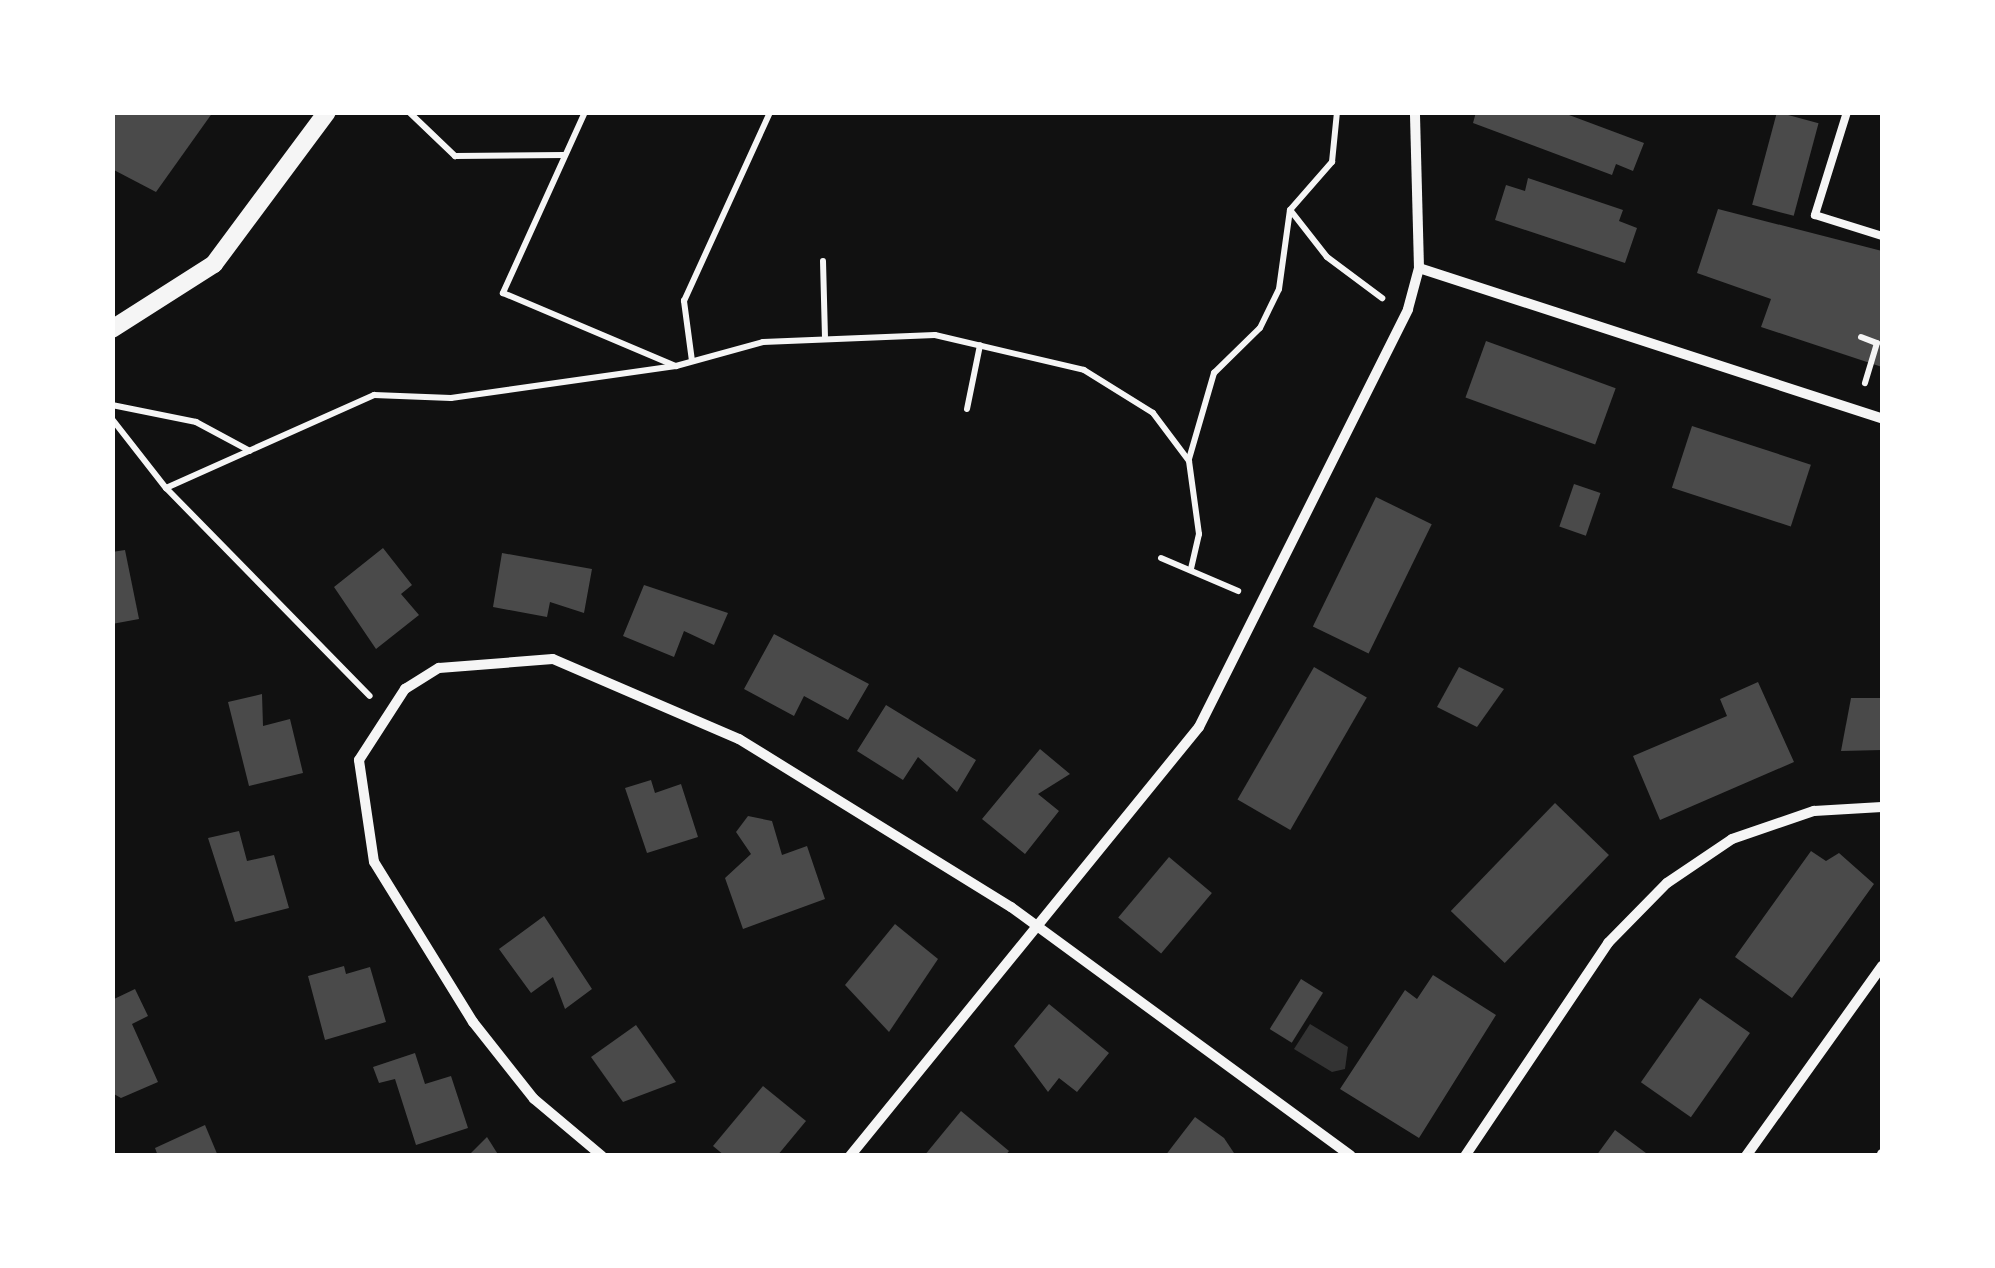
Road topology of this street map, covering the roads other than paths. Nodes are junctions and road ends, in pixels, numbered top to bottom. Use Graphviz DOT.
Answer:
graph roads {
  1 [pos="327,112"];
  2 [pos="1414,112"];
  3 [pos="1848,112"];
  4 [pos="1882,236"];
  5 [pos="1419,268"];
  6 [pos="114,326"];
  7 [pos="1882,418"];
  8 [pos="1882,807"];
  9 [pos="1038,928"];
  10 [pos="1882,966"];
  11 [pos="602,1156"];
  12 [pos="850,1156"];
  13 [pos="1352,1156"];
  14 [pos="1465,1156"];
  15 [pos="1746,1156"];
  1 -- 6 [label="street"];
  2 -- 5 [label="street"];
  3 -- 4 [label="lane"];
  5 -- 7 [label="street"];
  5 -- 9 [label="street"];
  8 -- 14 [label="street"];
  9 -- 11 [label="street"];
  9 -- 12 [label="street"];
  9 -- 13 [label="street"];
  10 -- 15 [label="street"];
}
